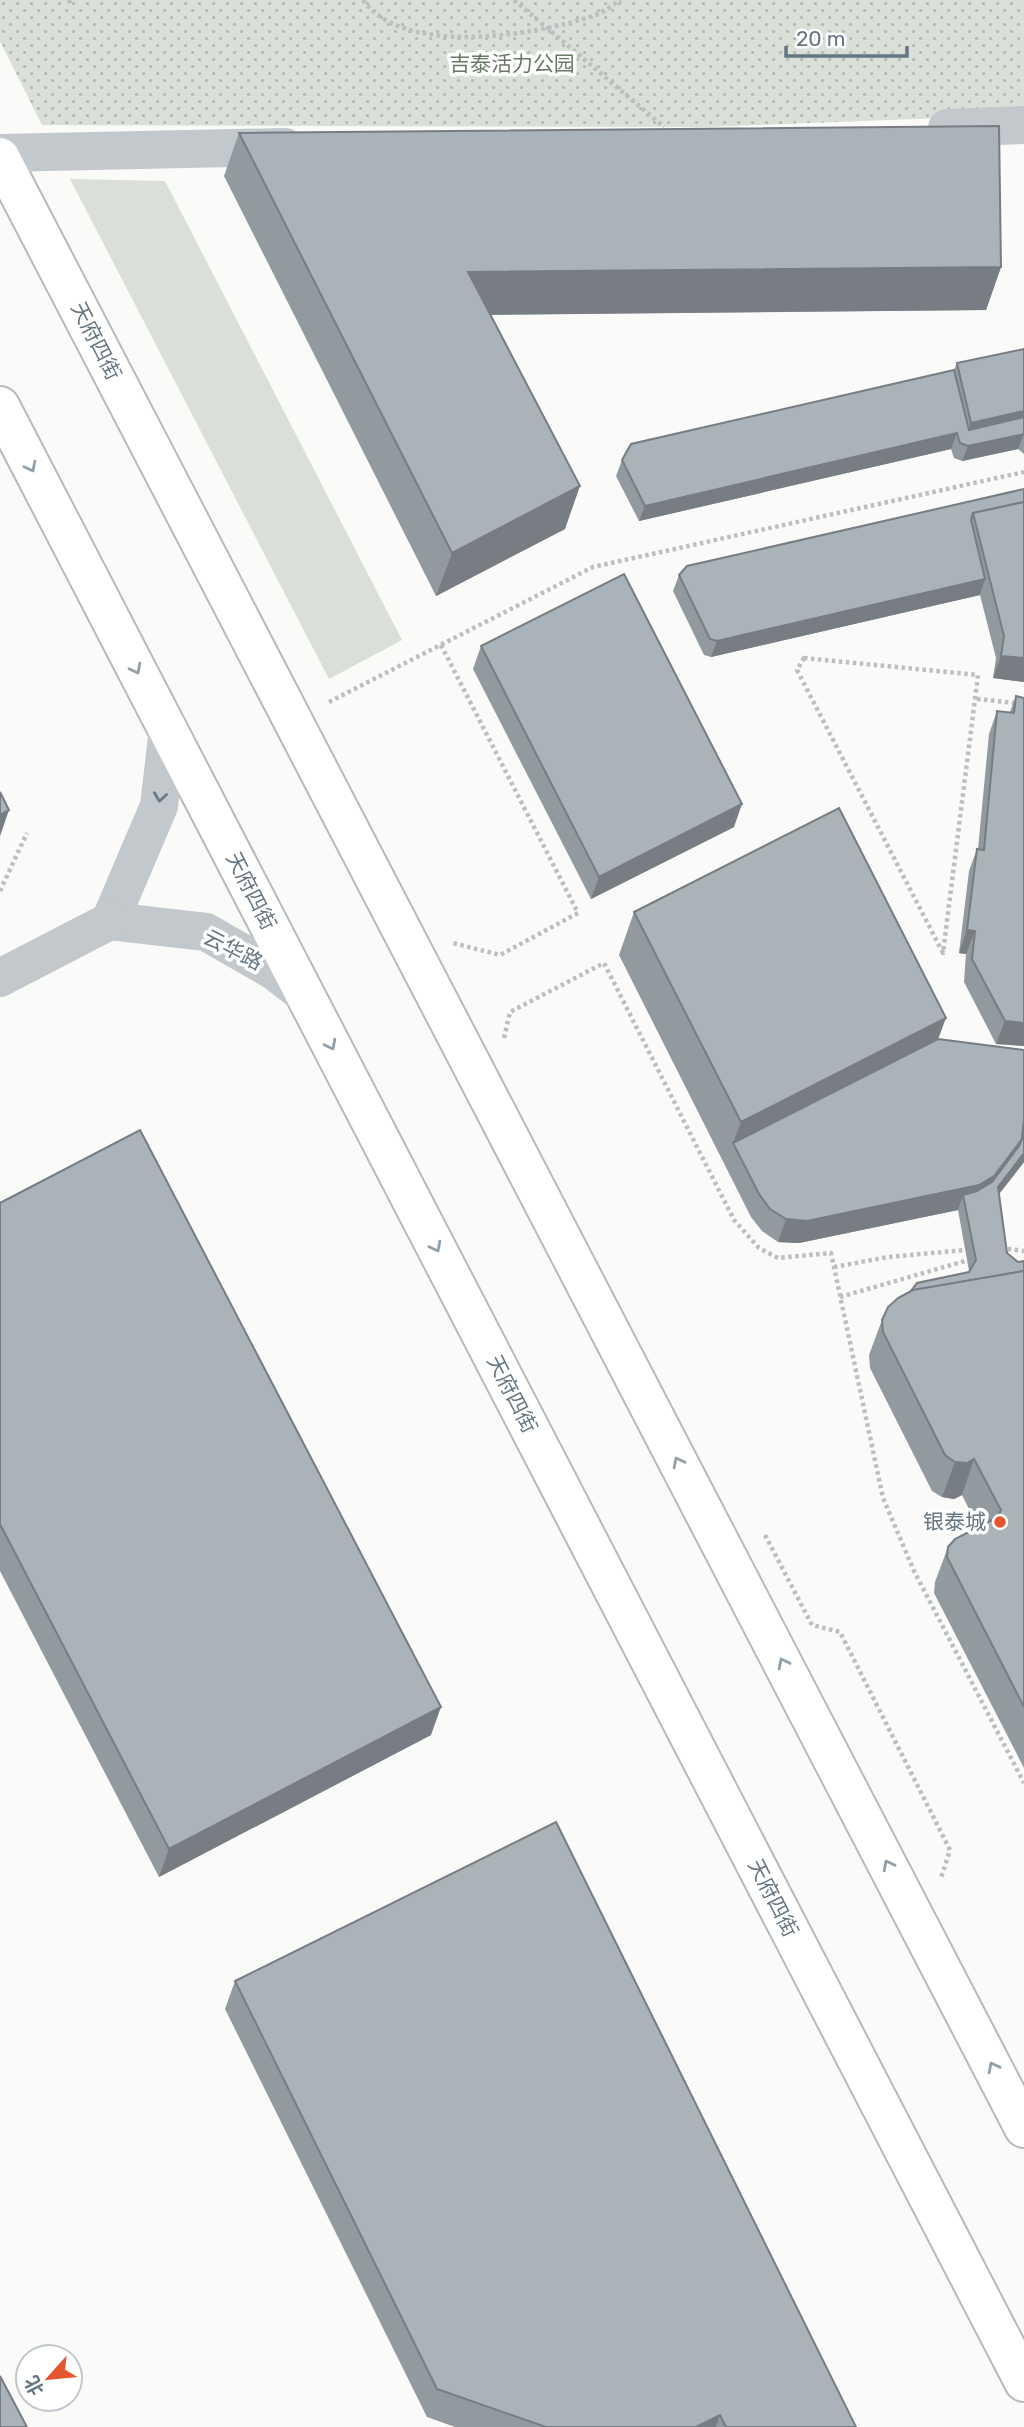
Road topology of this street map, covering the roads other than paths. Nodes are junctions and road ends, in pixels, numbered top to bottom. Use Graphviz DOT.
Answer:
graph roads {
  1 [pos="1024,125"];
  2 [pos="906,129"];
  3 [pos="313,146"];
  4 [pos="0,155"];
  5 [pos="0,406"];
  6 [pos="168,729"];
  7 [pos="110,921"];
  8 [pos="0,978"];
  9 [pos="305,995"];
  10 [pos="1024,2128"];
  11 [pos="1024,2382"];
  1 -- 2 [label="street"];
  3 -- 4 [label="street"];
  10 -- 4 [label="main road, 天府四街, one-way"];
  5 -- 6 [label="main road, 天府四街, one-way"];
  6 -- 7 [label="street, one-way"];
  6 -- 9 [label="main road, 天府四街"];
  7 -- 8 [label="street"];
  7 -- 9 [label="street, 云华路"];
  9 -- 11 [label="main road, 天府四街, one-way"];
}
